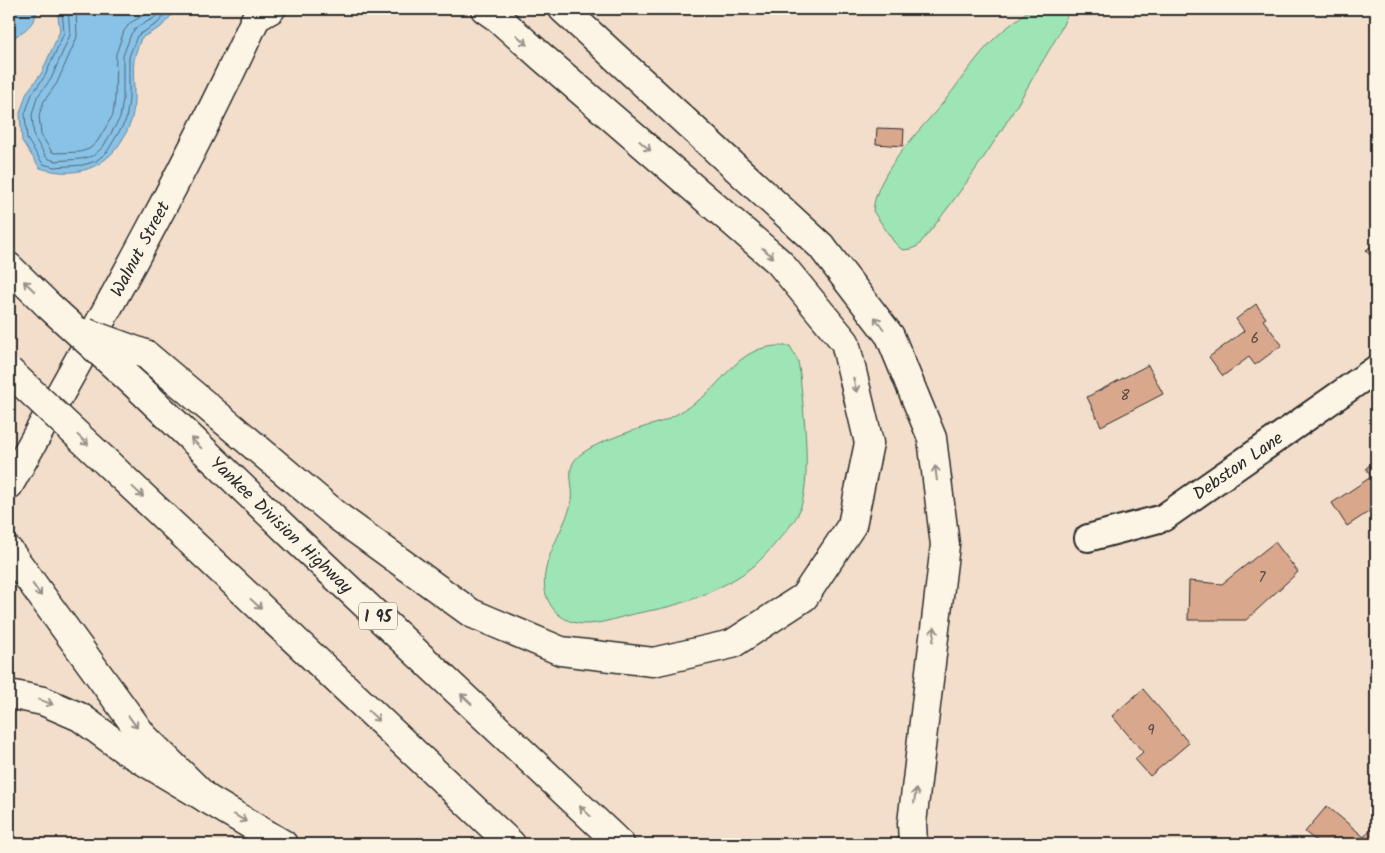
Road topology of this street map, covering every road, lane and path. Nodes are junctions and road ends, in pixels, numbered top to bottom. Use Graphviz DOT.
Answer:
graph roads {
  1 [pos="562,9"];
  2 [pos="263,11"];
  3 [pos="491,12"];
  4 [pos="9,266"];
  5 [pos="75,329"];
  6 [pos="1376,369"];
  7 [pos="9,371"];
  8 [pos="9,485"];
  9 [pos="1088,538"];
  10 [pos="9,550"];
  11 [pos="9,694"];
  12 [pos="207,799"];
  13 [pos="283,844"];
  14 [pos="511,844"];
  15 [pos="620,844"];
  16 [pos="913,844"];
  16 -- 1 [label="main road, one-way"];
  2 -- 8 [label="main road, Walnut Street"];
  3 -- 5 [label="main road, one-way, bridge"];
  5 -- 4 [label="main road, Yankee Division Highway / I 95, one-way, bridge"];
  15 -- 5 [label="main road, Yankee Division Highway / I 95, one-way, bridge"];
  6 -- 9 [label="street, Debston Lane"];
  7 -- 14 [label="main road, one-way, bridge"];
  10 -- 12 [label="main road, one-way"];
  11 -- 12 [label="main road, one-way"];
  12 -- 13 [label="main road, one-way"];
}
